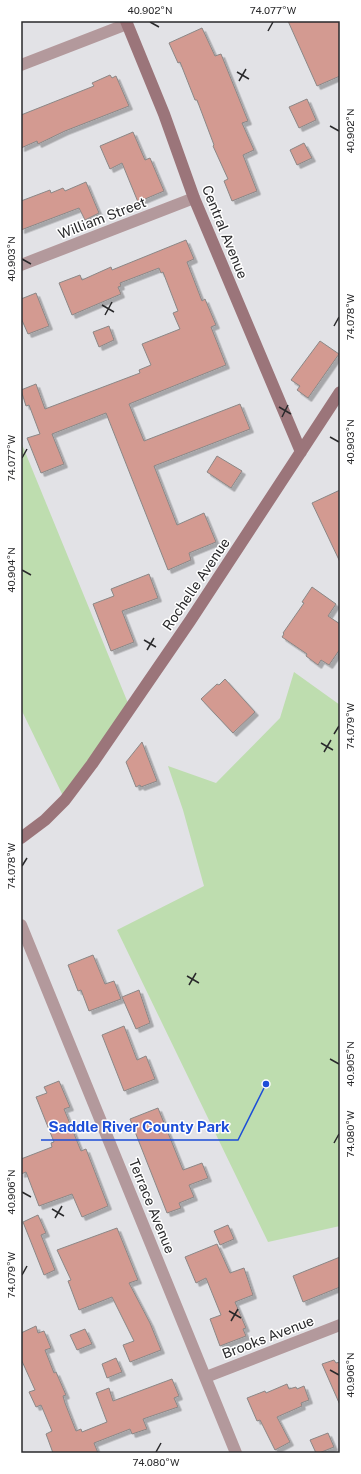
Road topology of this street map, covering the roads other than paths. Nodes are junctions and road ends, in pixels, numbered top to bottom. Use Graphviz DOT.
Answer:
graph roads {
  1 [pos="126,22"];
  2 [pos="21,65"];
  3 [pos="194,198"];
  4 [pos="21,265"];
  5 [pos="340,392"];
  6 [pos="301,452"];
  7 [pos="21,838"];
  8 [pos="21,925"];
  9 [pos="340,1325"];
  10 [pos="206,1378"];
  11 [pos="236,1453"];
  1 -- 2 [label="street"];
  1 -- 3 [label="street, Central Avenue"];
  3 -- 4 [label="street, William Street"];
  3 -- 6 [label="street, Central Avenue"];
  5 -- 6 [label="street, Rochelle Avenue"];
  6 -- 7 [label="street, Rochelle Avenue"];
  8 -- 10 [label="street, Terrace Avenue"];
  9 -- 10 [label="street, Brooks Avenue"];
  10 -- 11 [label="street, Terrace Avenue"];
}
